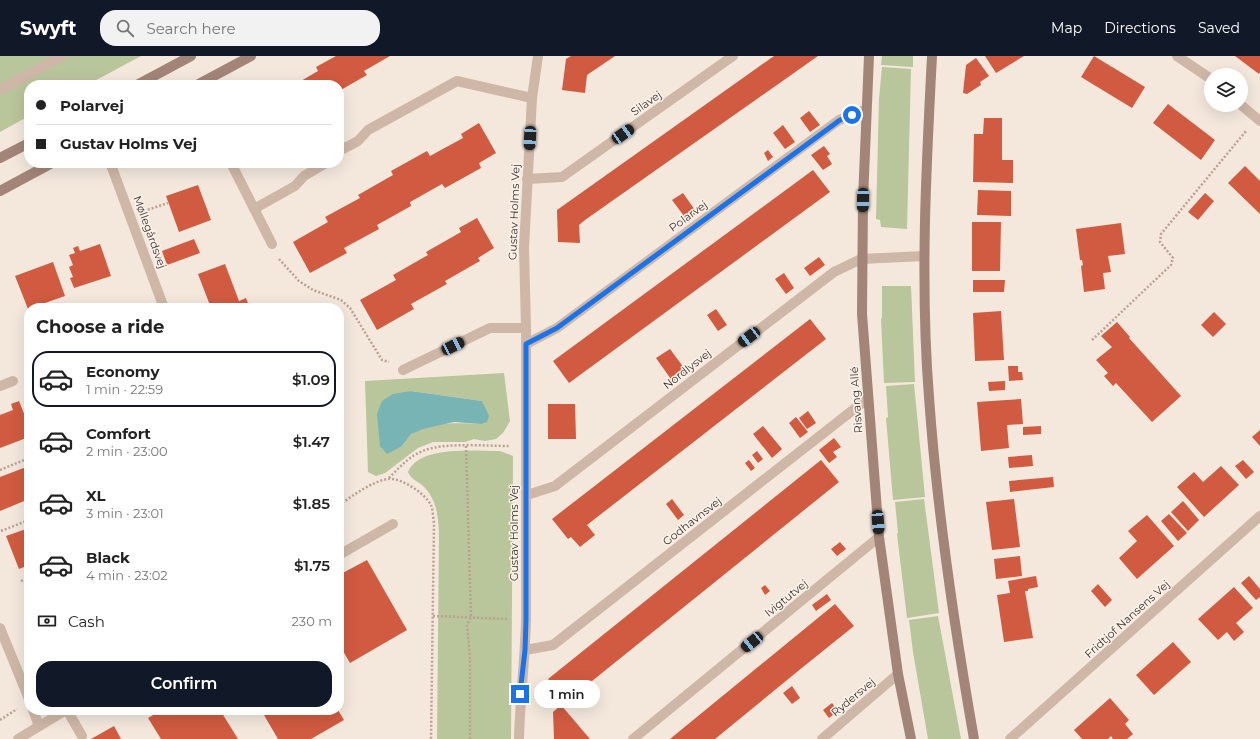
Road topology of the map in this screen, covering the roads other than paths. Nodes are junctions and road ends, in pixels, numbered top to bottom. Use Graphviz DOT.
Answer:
graph roads {
  1 [pos="191,56"];
  2 [pos="251,56"];
  3 [pos="538,56"];
  4 [pos="733,56"];
  5 [pos="869,56"];
  6 [pos="932,56"];
  7 [pos="1178,56"];
  8 [pos="56,57"];
  9 [pos="1204,74"];
  10 [pos="146,80"];
  11 [pos="206,80"];
  12 [pos="0,90"];
  13 [pos="532,98"];
  14 [pos="866,110"];
  15 [pos="1248,111"];
  16 [pos="1259,120"];
  17 [pos="24,146"];
  18 [pos="344,148"];
  19 [pos="0,158"];
  20 [pos="43,168"];
  21 [pos="112,168"];
  22 [pos="234,168"];
  23 [pos="318,168"];
  24 [pos="527,179"];
  25 [pos="0,191"];
  26 [pos="254,209"];
  27 [pos="272,244"];
  28 [pos="924,256"];
  29 [pos="861,259"];
  30 [pos="162,303"];
  31 [pos="526,328"];
  32 [pos="526,344"];
  33 [pos="403,370"];
  34 [pos="13,381"];
  35 [pos="0,386"];
  36 [pos="867,400"];
  37 [pos="527,495"];
  38 [pos="1260,516"];
  39 [pos="392,524"];
  40 [pos="879,537"];
  41 [pos="344,552"];
  42 [pos="0,628"];
  43 [pos="525,650"];
  44 [pos="898,674"];
  45 [pos="24,696"];
  46 [pos="35,715"];
  47 [pos="58,715"];
  48 [pos="70,715"];
  49 [pos="39,726"];
  50 [pos="82,736"];
  51 [pos="18,739"];
  52 [pos="519,739"];
  53 [pos="633,739"];
  54 [pos="822,739"];
  55 [pos="911,739"];
  56 [pos="974,739"];
  57 [pos="1010,739"];
  1 -- 10 [label="street"];
  2 -- 11 [label="street"];
  3 -- 13 [label="street, Gustav Holms Vej"];
  4 -- 24 [label="street, Silavej"];
  5 -- 14 [label="street, Risvang Allé"];
  6 -- 28 [label="street"];
  7 -- 9 [label="street"];
  8 -- 12 [label="street"];
  13 -- 18 [label="street"];
  13 -- 24 [label="street, Gustav Holms Vej"];
  14 -- 29 [label="street, Risvang Allé"];
  14 -- 32 [label="street, Polarvej"];
  15 -- 16 [label="street"];
  17 -- 19 [label="street"];
  20 -- 25 [label="street"];
  21 -- 30 [label="street, Møllegårdsvej"];
  22 -- 26 [label="street"];
  23 -- 26 [label="street"];
  24 -- 31 [label="street, Gustav Holms Vej"];
  26 -- 27 [label="street"];
  28 -- 29 [label="street"];
  28 -- 56 [label="street"];
  29 -- 36 [label="street, Risvang Allé"];
  29 -- 37 [label="street, Nordlysvej"];
  31 -- 32 [label="street, Gustav Holms Vej"];
  31 -- 33 [label="street"];
  32 -- 37 [label="street, Gustav Holms Vej"];
  34 -- 35 [label="street"];
  36 -- 40 [label="street, Risvang Allé"];
  36 -- 43 [label="street, Godhavnsvej"];
  37 -- 43 [label="street, Gustav Holms Vej"];
  38 -- 57 [label="street, Fridtjof Nansens Vej"];
  39 -- 41 [label="street"];
  40 -- 44 [label="street, Risvang Allé"];
  40 -- 53 [label="street, Ivigtutvej"];
  42 -- 45 [label="street"];
  43 -- 52 [label="street, Gustav Holms Vej"];
  44 -- 54 [label="street, Rydersvej"];
  44 -- 55 [label="street, Risvang Allé"];
  46 -- 49 [label="street"];
  47 -- 49 [label="street"];
  48 -- 50 [label="street"];
  49 -- 51 [label="street"];
}
